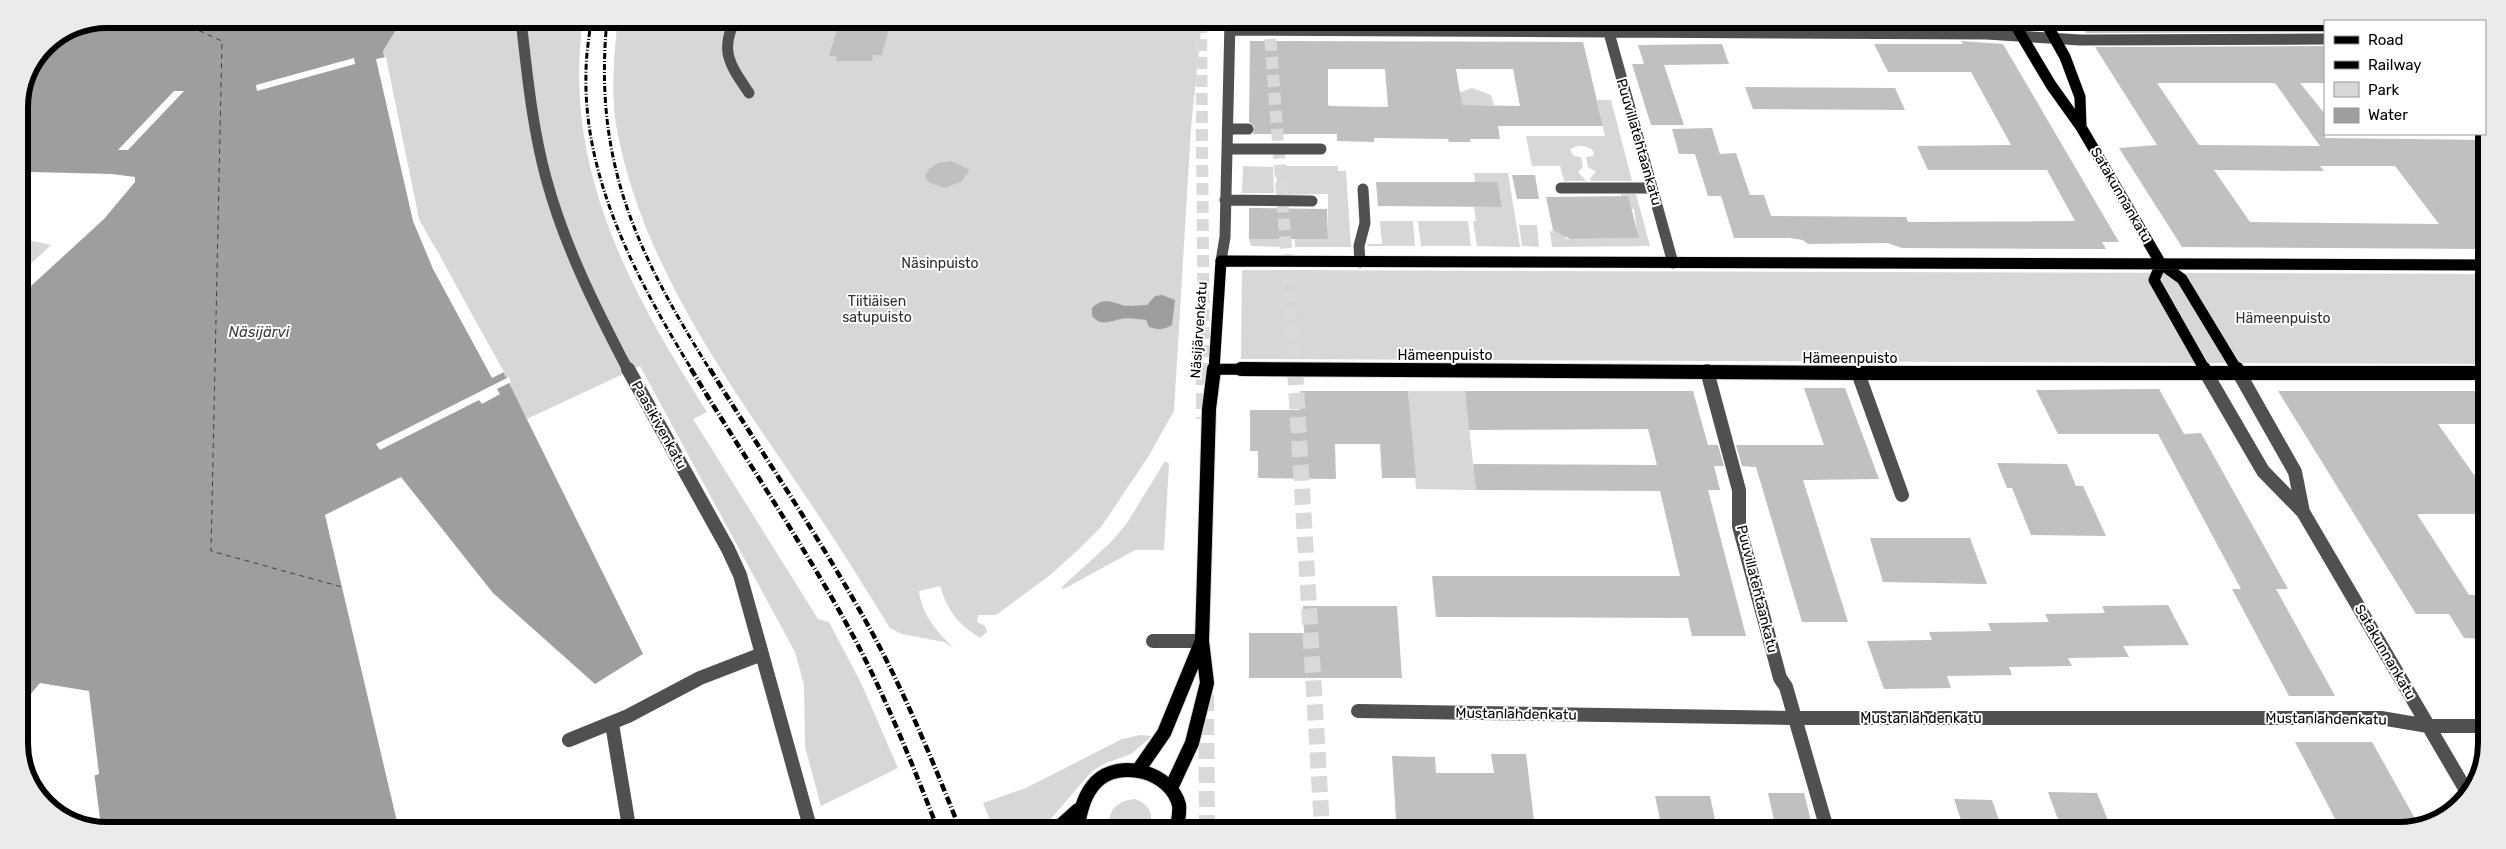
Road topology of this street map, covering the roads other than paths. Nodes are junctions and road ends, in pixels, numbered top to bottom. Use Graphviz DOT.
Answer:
graph roads {
  1 [pos="522,28"];
  2 [pos="731,28"];
  3 [pos="1230,28"];
  4 [pos="1607,28"];
  5 [pos="1660,28"];
  6 [pos="2018,28"];
  7 [pos="2049,28"];
  8 [pos="2024,37"];
  9 [pos="2324,38"];
  10 [pos="2057,39"];
  11 [pos="749,93"];
  12 [pos="2081,127"];
  13 [pos="1228,129"];
  14 [pos="1248,129"];
  15 [pos="1227,149"];
  16 [pos="1321,149"];
  17 [pos="1561,188"];
  18 [pos="1652,188"];
  19 [pos="1363,189"];
  20 [pos="1226,200"];
  21 [pos="1312,201"];
  22 [pos="1221,261"];
  23 [pos="1360,262"];
  24 [pos="1673,263"];
  25 [pos="2161,264"];
  26 [pos="2478,265"];
  27 [pos="1214,369"];
  28 [pos="1707,371"];
  29 [pos="1858,373"];
  30 [pos="2206,373"];
  31 [pos="2239,373"];
  32 [pos="2478,373"];
  33 [pos="1902,495"];
  34 [pos="2303,512"];
  35 [pos="1202,640"];
  36 [pos="1154,641"];
  37 [pos="762,654"];
  38 [pos="1358,711"];
  39 [pos="1794,718"];
  40 [pos="612,724"];
  41 [pos="2428,726"];
  42 [pos="2478,726"];
  43 [pos="569,740"];
  44 [pos="1139,769"];
  45 [pos="2464,787"];
  46 [pos="1171,788"];
  47 [pos="1078,810"];
  48 [pos="628,822"];
  49 [pos="809,822"];
  50 [pos="1065,822"];
  51 [pos="1077,822"];
  52 [pos="1177,822"];
  53 [pos="1825,822"];
  1 -- 37 [label="street, Paasikivenkatu"];
  2 -- 11 [label="street"];
  3 -- 13 [label="street, Näsijärvenkatu"];
  4 -- 18 [label="street, Puuvillatehtaankatu"];
  5 -- 8 [label="street"];
  6 -- 8 [label="main road, Satakunnankatu"];
  7 -- 10 [label="main road, Satakunnankatu"];
  8 -- 10 [label="street"];
  8 -- 12 [label="main road, Satakunnankatu"];
  9 -- 10 [label="street"];
  10 -- 12 [label="main road, Satakunnankatu"];
  12 -- 25 [label="main road, Satakunnankatu"];
  13 -- 14 [label="street"];
  13 -- 15 [label="street, Näsijärvenkatu"];
  15 -- 16 [label="street"];
  15 -- 20 [label="street, Näsijärvenkatu"];
  17 -- 18 [label="street"];
  18 -- 24 [label="street, Puuvillatehtaankatu"];
  19 -- 23 [label="street"];
  20 -- 21 [label="street"];
  20 -- 22 [label="street, Näsijärvenkatu"];
  22 -- 23 [label="main road"];
  22 -- 27 [label="main road, Näsijärvenkatu"];
  23 -- 24 [label="main road"];
  24 -- 25 [label="main road"];
  25 -- 26 [label="main road"];
  25 -- 30 [label="main road, Satakunnankatu"];
  25 -- 31 [label="main road, Satakunnankatu"];
  27 -- 28 [label="main road, Hämeenpuisto"];
  27 -- 35 [label="main road, Näsijärvenkatu"];
  28 -- 29 [label="main road, Hämeenpuisto"];
  28 -- 39 [label="street, Puuvillatehtaankatu"];
  29 -- 30 [label="main road, Hämeenpuisto"];
  29 -- 33 [label="street"];
  30 -- 31 [label="main road, Hämeenpuisto"];
  30 -- 34 [label="street, Satakunnankatu"];
  31 -- 32 [label="main road, Hämeenpuisto"];
  31 -- 34 [label="street, Satakunnankatu"];
  34 -- 41 [label="street, Satakunnankatu"];
  35 -- 36 [label="street"];
  35 -- 44 [label="main road, Näsijärvenkatu"];
  35 -- 46 [label="main road, Näsijärvenkatu"];
  37 -- 40 [label="street"];
  37 -- 49 [label="street, Paasikivenkatu"];
  38 -- 39 [label="street, Mustanlahdenkatu"];
  39 -- 41 [label="street, Mustanlahdenkatu"];
  39 -- 53 [label="street, Puuvillatehtaankatu"];
  40 -- 43 [label="street"];
  40 -- 48 [label="street"];
  41 -- 42 [label="street, Mustanlahdenkatu"];
  41 -- 45 [label="street, Satakunnankatu"];
  44 -- 46 [label="main road"];
  44 -- 47 [label="main road"];
  46 -- 52 [label="main road"];
  47 -- 50 [label="main road"];
  47 -- 51 [label="main road"];
}
